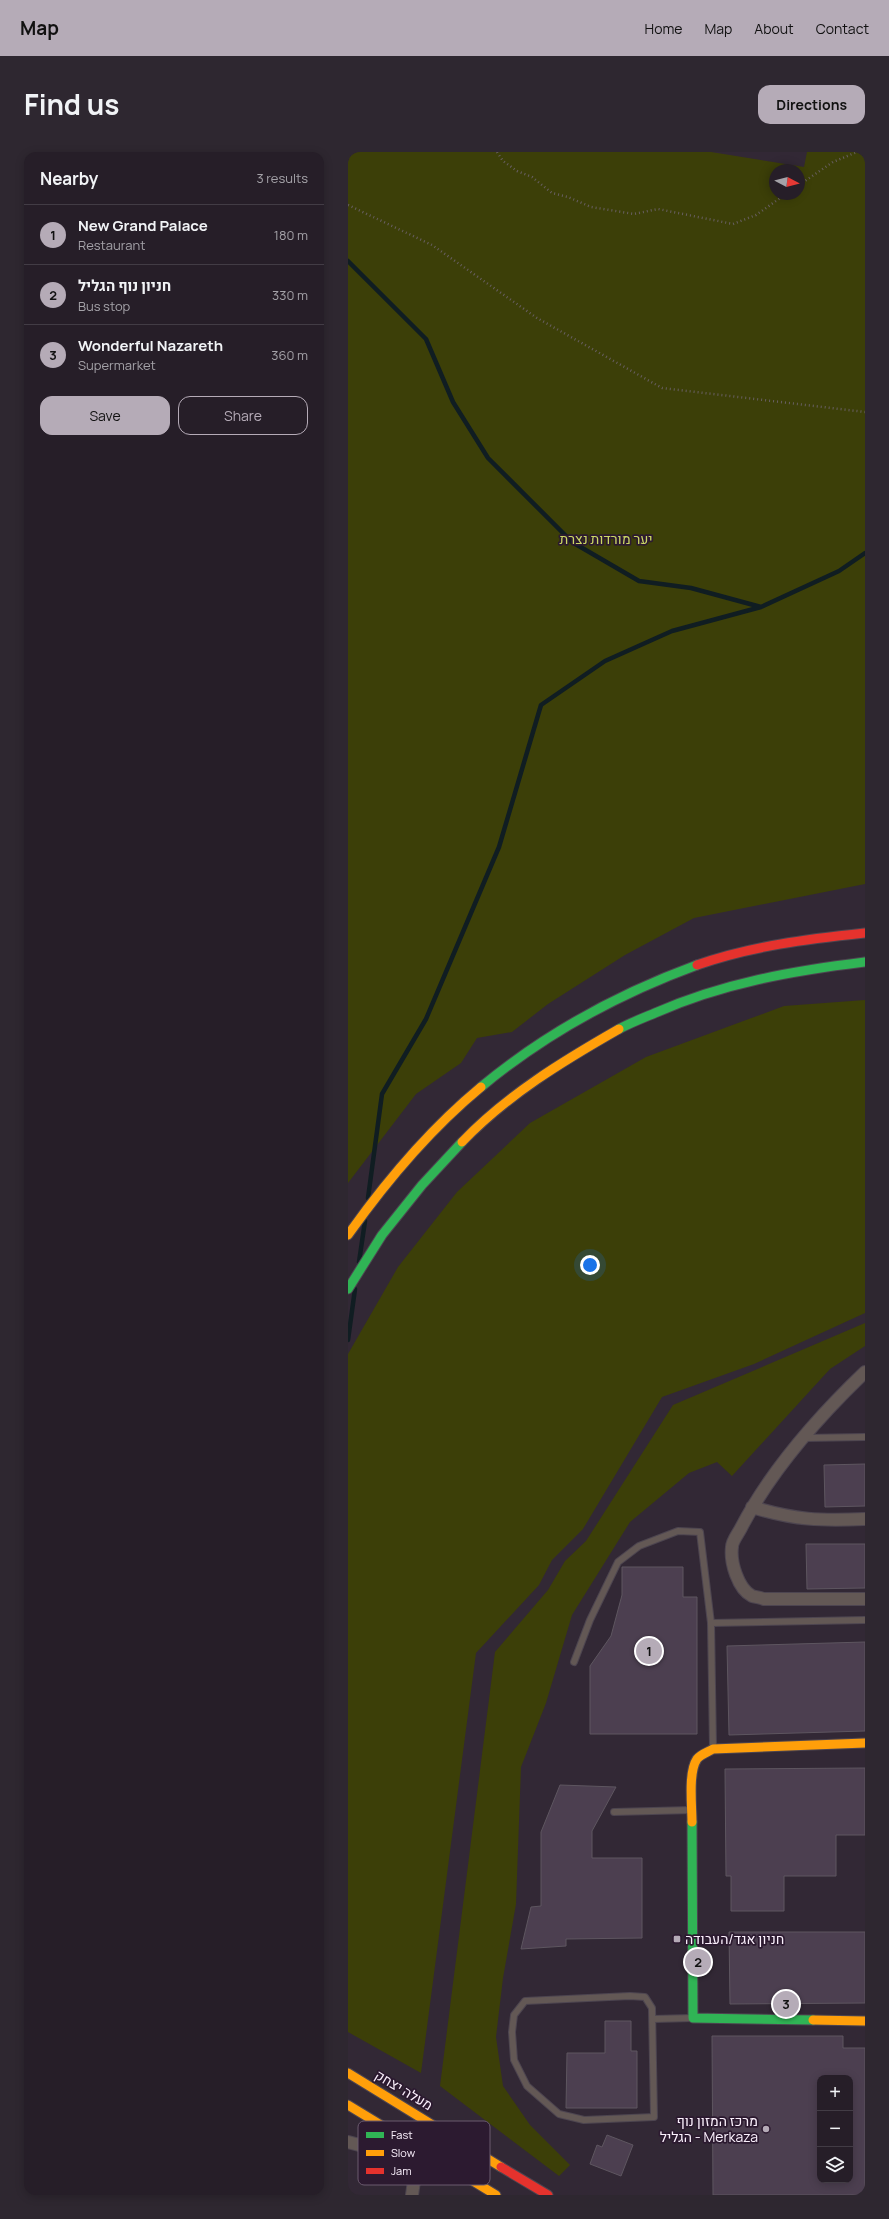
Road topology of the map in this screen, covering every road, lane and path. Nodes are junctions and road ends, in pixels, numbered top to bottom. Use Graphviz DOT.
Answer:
graph roads {
  1 [pos="497,152"];
  2 [pos="857,152"];
  3 [pos="805,181"];
  4 [pos="777,200"];
  5 [pos="348,204"];
  6 [pos="865,412"];
  7 [pos="865,933"];
  8 [pos="865,962"];
  9 [pos="348,1235"];
  10 [pos="348,1289"];
  11 [pos="865,1372"];
  12 [pos="865,1437"];
  13 [pos="804,1438"];
  14 [pos="752,1506"];
  15 [pos="865,1519"];
  16 [pos="865,1599"];
  17 [pos="865,1620"];
  18 [pos="711,1623"];
  19 [pos="574,1662"];
  20 [pos="865,1743"];
  21 [pos="713,1748"];
  22 [pos="692,1810"];
  23 [pos="614,1812"];
  24 [pos="693,2018"];
  25 [pos="653,2019"];
  26 [pos="865,2020"];
  27 [pos="348,2073"];
  28 [pos="348,2105"];
  29 [pos="374,2121"];
  30 [pos="427,2121"];
  31 [pos="348,2142"];
  32 [pos="358,2145"];
  33 [pos="490,2160"];
  34 [pos="413,2185"];
  35 [pos="480,2185"];
  36 [pos="412,2195"];
  37 [pos="496,2195"];
  38 [pos="548,2195"];
  1 -- 4 [label="path"];
  2 -- 3 [label="path"];
  5 -- 6 [label="path"];
  7 -- 9 [label="main road"];
  8 -- 10 [label="main road"];
  11 -- 13 [label="street"];
  12 -- 13 [label="lane"];
  13 -- 14 [label="street"];
  14 -- 15 [label="street"];
  14 -- 16 [label="street"];
  17 -- 18 [label="lane"];
  18 -- 19 [label="lane"];
  18 -- 21 [label="lane"];
  20 -- 21 [label="main road"];
  21 -- 22 [label="main road"];
  22 -- 23 [label="lane"];
  22 -- 24 [label="main road"];
  24 -- 25 [label="lane"];
  24 -- 26 [label="main road"];
  25 -- 25 [label="lane"];
  27 -- 30 [label="main road, מעלה יצחק"];
  28 -- 29 [label="main road"];
  31 -- 32 [label="street"];
  33 -- 38 [label="main road, מעלה יצחק"];
  34 -- 36 [label="street"];
  35 -- 37 [label="main road"];
}
